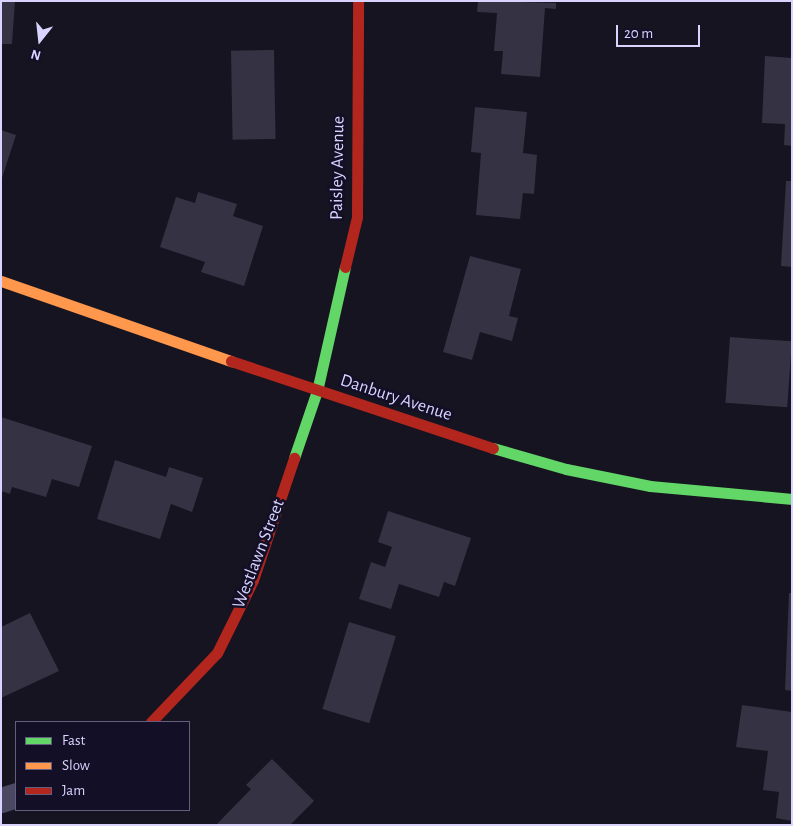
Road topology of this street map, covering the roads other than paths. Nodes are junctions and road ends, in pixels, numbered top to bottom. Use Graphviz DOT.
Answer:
graph roads {
  1 [pos="358,1"];
  2 [pos="1,281"];
  3 [pos="317,391"];
  4 [pos="792,499"];
  5 [pos="152,721"];
  6 [pos="15,795"];
  7 [pos="1,800"];
  1 -- 3 [label="street, Paisley Avenue"];
  2 -- 3 [label="street, Danbury Avenue"];
  3 -- 4 [label="street, Danbury Avenue"];
  3 -- 5 [label="street, Westlawn Street"];
  6 -- 7 [label="street"];
}
